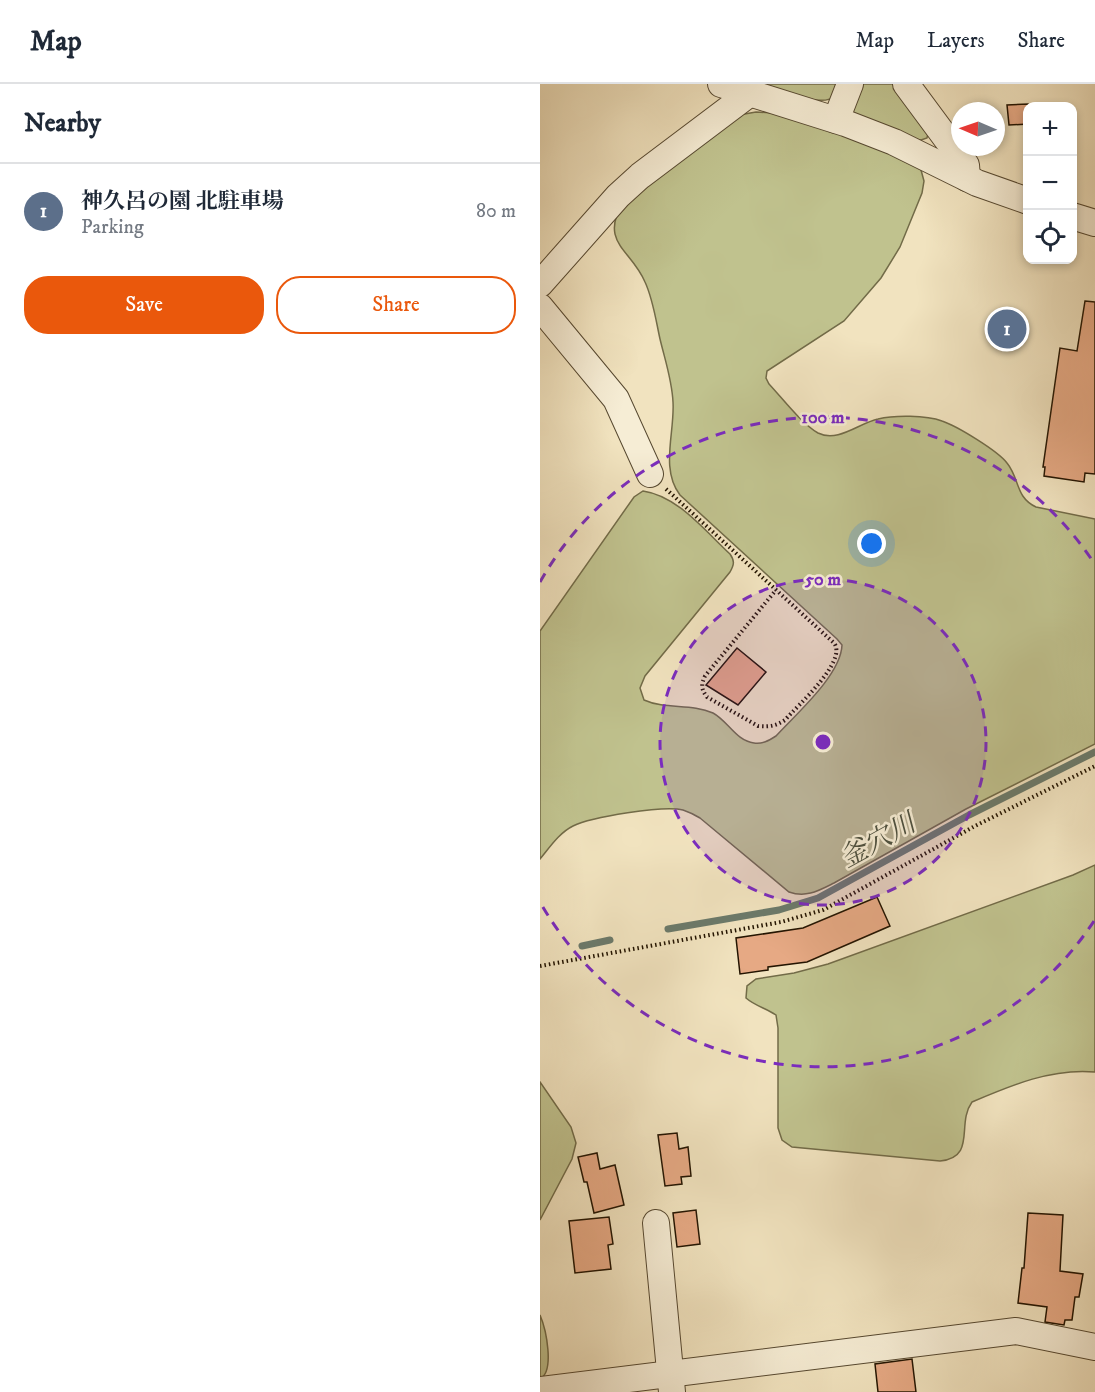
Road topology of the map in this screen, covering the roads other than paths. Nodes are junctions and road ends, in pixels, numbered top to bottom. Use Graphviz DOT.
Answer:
graph roads {
  1 [pos="721,84"];
  2 [pos="850,84"];
  3 [pos="906,84"];
  4 [pos="750,93"];
  5 [pos="836,120"];
  6 [pos="967,178"];
  7 [pos="1023,199"];
  8 [pos="1077,218"];
  9 [pos="1095,224"];
  10 [pos="540,284"];
  11 [pos="540,307"];
  12 [pos="650,474"];
  13 [pos="656,1223"];
  14 [pos="1095,1347"];
  15 [pos="671,1383"];
  16 [pos="540,1390"];
  1 -- 4 [label="street"];
  2 -- 5 [label="street"];
  3 -- 6 [label="street"];
  4 -- 5 [label="street"];
  4 -- 10 [label="street"];
  5 -- 6 [label="street"];
  6 -- 7 [label="street"];
  8 -- 9 [label="street"];
  11 -- 12 [label="street"];
  13 -- 15 [label="street"];
  14 -- 15 [label="street"];
  15 -- 16 [label="street"];
}
